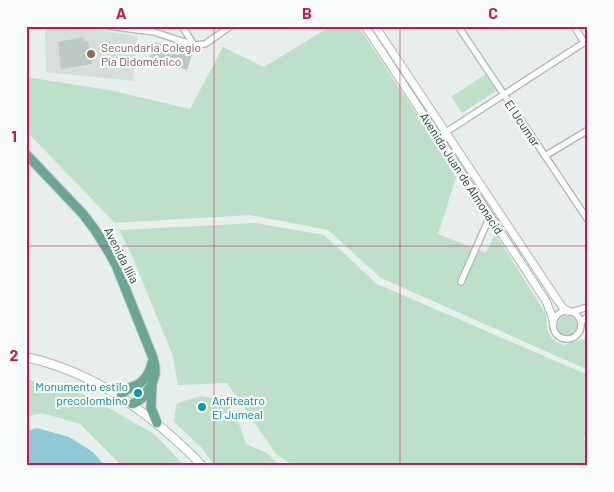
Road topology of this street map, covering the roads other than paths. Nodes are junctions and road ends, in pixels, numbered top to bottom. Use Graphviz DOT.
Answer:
graph roads {
  1 [pos="108,26"];
  2 [pos="182,26"];
  3 [pos="231,26"];
  4 [pos="375,26"];
  5 [pos="458,26"];
  6 [pos="574,26"];
  7 [pos="367,27"];
  8 [pos="586,41"];
  9 [pos="194,45"];
  10 [pos="504,95"];
  11 [pos="588,130"];
  12 [pos="446,132"];
  13 [pos="438,137"];
  14 [pos="26,154"];
  15 [pos="545,156"];
  16 [pos="490,216"];
  17 [pos="587,218"];
  18 [pos="461,282"];
  19 [pos="588,307"];
  20 [pos="570,312"];
  21 [pos="588,316"];
  22 [pos="553,322"];
  23 [pos="581,323"];
  24 [pos="588,325"];
  25 [pos="588,331"];
  26 [pos="576,336"];
  27 [pos="26,357"];
  28 [pos="153,358"];
  29 [pos="152,384"];
  30 [pos="121,396"];
  31 [pos="132,404"];
  32 [pos="157,423"];
  33 [pos="202,466"];
  1 -- 9 [label="street"];
  2 -- 9 [label="street"];
  3 -- 9 [label="street"];
  4 -- 12 [label="street"];
  5 -- 10 [label="street, El Ucumar"];
  6 -- 8 [label="street"];
  7 -- 13 [label="street, Avenida Juan de Almonacid"];
  8 -- 10 [label="street"];
  10 -- 12 [label="street"];
  10 -- 15 [label="street, El Ucumar"];
  11 -- 15 [label="street"];
  12 -- 13 [label="street"];
  12 -- 20 [label="street"];
  13 -- 16 [label="street, Avenida Juan de Almonacid"];
  14 -- 28 [label="main road, Avenida Illia"];
  15 -- 17 [label="street, El Ucumar"];
  16 -- 18 [label="street"];
  16 -- 22 [label="street, Avenida Juan de Almonacid"];
  19 -- 20 [label="street"];
  20 -- 22 [label="street"];
  20 -- 23 [label="street"];
  21 -- 23 [label="street"];
  22 -- 26 [label="street"];
  23 -- 24 [label="street"];
  23 -- 26 [label="street"];
  25 -- 26 [label="street"];
  27 -- 30 [label="main road"];
  28 -- 29 [label="main road, Avenida Illia"];
  28 -- 30 [label="main road"];
  29 -- 31 [label="main road"];
  29 -- 32 [label="main road, Avenida Illia"];
  30 -- 31 [label="main road"];
  31 -- 32 [label="main road"];
  32 -- 33 [label="main road"];
}
